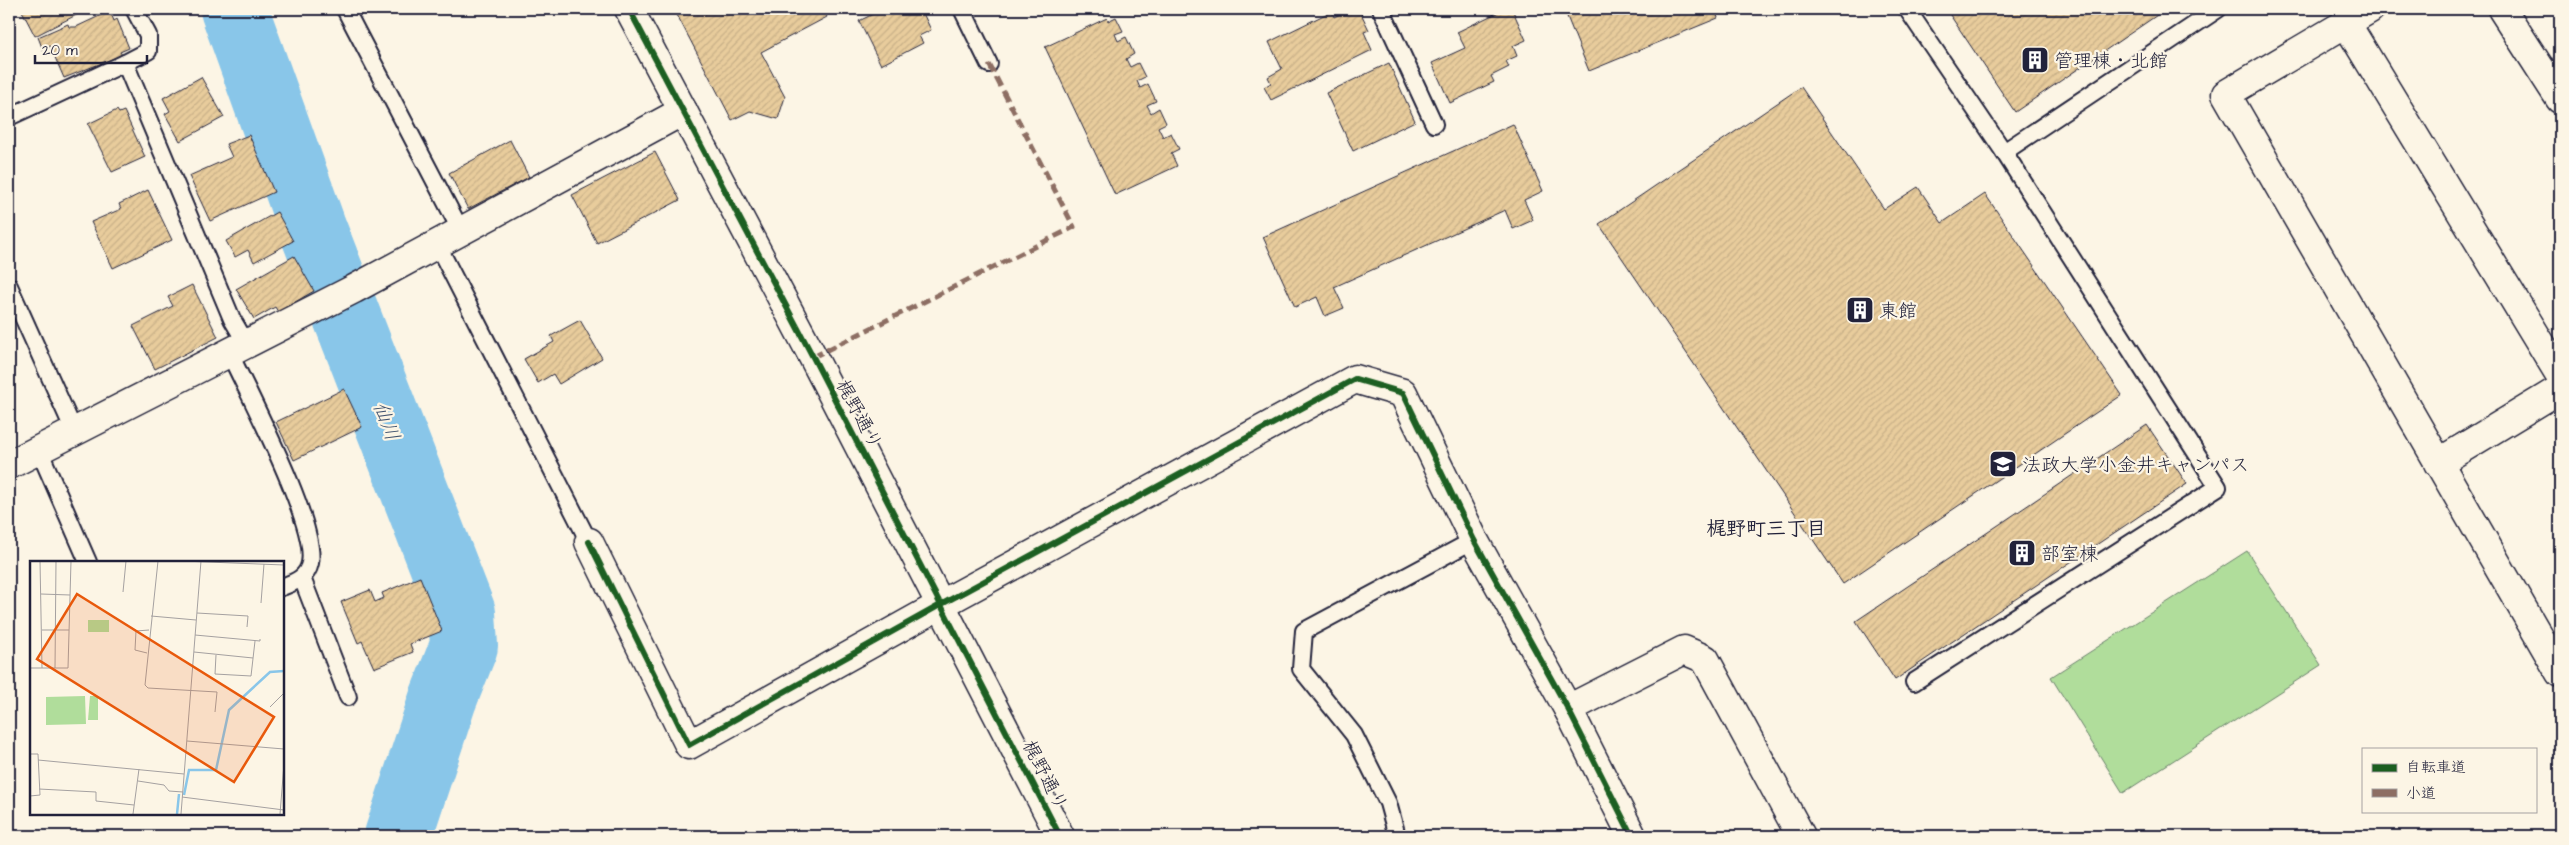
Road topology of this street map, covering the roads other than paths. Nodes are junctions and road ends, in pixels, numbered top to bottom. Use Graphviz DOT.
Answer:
graph roads {
  1 [pos="134,9"];
  2 [pos="345,9"];
  3 [pos="629,9"];
  4 [pos="962,9"];
  5 [pos="1381,9"];
  6 [pos="1907,9"];
  7 [pos="2218,9"];
  8 [pos="2370,9"];
  9 [pos="2502,9"];
  10 [pos="2346,23"];
  11 [pos="125,63"];
  12 [pos="989,64"];
  13 [pos="2560,99"];
  14 [pos="683,111"];
  15 [pos="9,117"];
  16 [pos="1434,124"];
  17 [pos="2004,152"];
  18 [pos="461,231"];
  19 [pos="437,244"];
  20 [pos="9,286"];
  21 [pos="238,348"];
  22 [pos="2560,375"];
  23 [pos="2560,389"];
  24 [pos="74,433"];
  25 [pos="39,450"];
  26 [pos="2438,464"];
  27 [pos="9,465"];
  28 [pos="1474,540"];
  29 [pos="589,542"];
  30 [pos="88,561"];
  31 [pos="302,578"];
  32 [pos="284,586"];
  33 [pos="942,604"];
  34 [pos="2560,673"];
  35 [pos="1914,682"];
  36 [pos="348,696"];
  37 [pos="1568,709"];
  38 [pos="1060,836"];
  39 [pos="1397,836"];
  40 [pos="1632,836"];
  41 [pos="1801,836"];
  1 -- 11 [label="lane"];
  2 -- 18 [label="lane"];
  3 -- 14 [label="street, 梶野通り"];
  4 -- 12 [label="lane"];
  5 -- 16 [label="lane"];
  6 -- 17 [label="lane"];
  7 -- 17 [label="lane"];
  8 -- 10 [label="street"];
  9 -- 13 [label="street"];
  10 -- 22 [label="street"];
  10 -- 26 [label="street"];
  11 -- 15 [label="lane"];
  11 -- 21 [label="lane"];
  14 -- 18 [label="street"];
  14 -- 33 [label="street, 梶野通り"];
  17 -- 35 [label="lane"];
  18 -- 19 [label="street"];
  19 -- 21 [label="street"];
  19 -- 29 [label="lane"];
  20 -- 24 [label="lane"];
  21 -- 24 [label="street"];
  21 -- 31 [label="lane"];
  23 -- 26 [label="street"];
  24 -- 25 [label="street"];
  25 -- 27 [label="street"];
  25 -- 30 [label="lane"];
  26 -- 34 [label="street"];
  28 -- 33 [label="street"];
  28 -- 37 [label="street"];
  28 -- 39 [label="lane"];
  29 -- 33 [label="street"];
  31 -- 32 [label="lane"];
  31 -- 36 [label="lane"];
  33 -- 38 [label="street, 梶野通り"];
  37 -- 40 [label="street"];
  37 -- 41 [label="street"];
}
